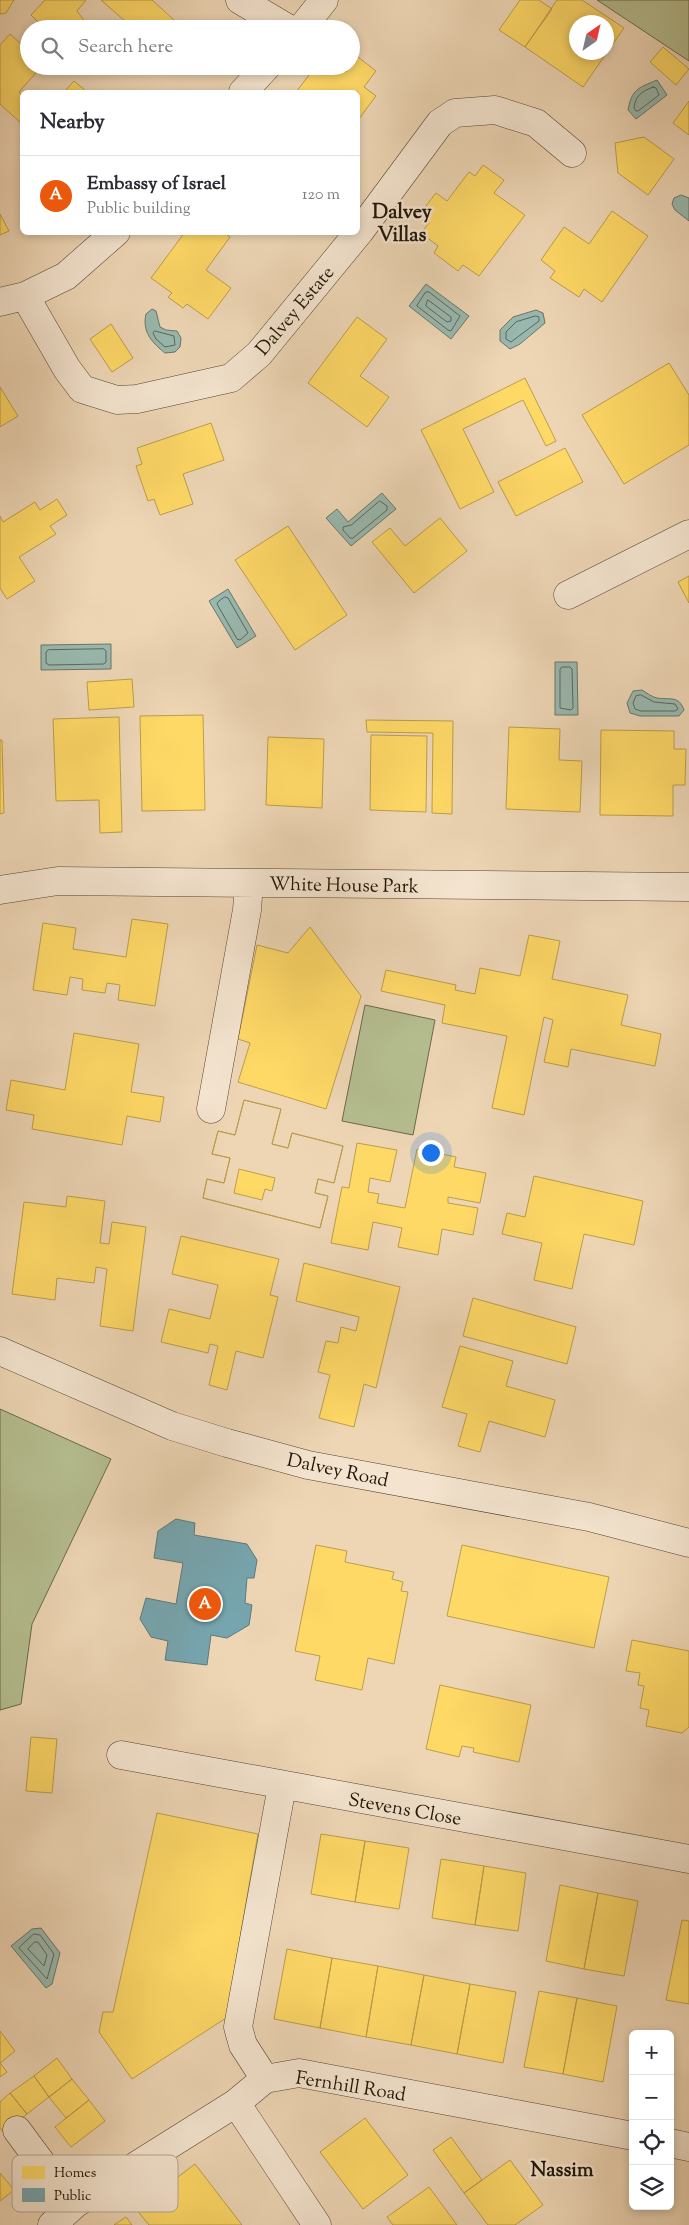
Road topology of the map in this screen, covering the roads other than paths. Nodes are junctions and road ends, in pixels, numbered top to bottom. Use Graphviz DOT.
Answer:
graph roads {
  1 [pos="240,0"];
  2 [pos="324,0"];
  3 [pos="274,20"];
  4 [pos="308,20"];
  5 [pos="259,75"];
  6 [pos="246,90"];
  7 [pos="572,153"];
  8 [pos="360,231"];
  9 [pos="113,235"];
  10 [pos="357,235"];
  11 [pos="13,299"];
  12 [pos="689,534"];
  13 [pos="568,595"];
  14 [pos="249,883"];
  15 [pos="689,887"];
  16 [pos="0,890"];
  17 [pos="211,1109"];
  18 [pos="0,1351"];
  19 [pos="689,1543"];
  20 [pos="121,1755"];
  21 [pos="282,1786"];
  22 [pos="689,1859"];
  23 [pos="265,2079"];
  24 [pos="236,2103"];
  25 [pos="17,2130"];
  26 [pos="629,2135"];
  27 [pos="674,2144"];
  28 [pos="689,2147"];
  29 [pos="36,2155"];
  30 [pos="153,2155"];
  31 [pos="66,2212"];
  32 [pos="52,2225"];
  33 [pos="317,2225"];
  1 -- 3 [label="street"];
  2 -- 4 [label="street"];
  5 -- 6 [label="street"];
  7 -- 8 [label="street, Dalvey Estate"];
  9 -- 11 [label="street, Dalvey Estate"];
  10 -- 11 [label="street, Dalvey Estate"];
  12 -- 13 [label="street"];
  14 -- 15 [label="street, White House Park"];
  14 -- 16 [label="street, White House Park"];
  14 -- 17 [label="street"];
  18 -- 19 [label="street, Dalvey Road"];
  20 -- 21 [label="street, Stevens Close"];
  21 -- 22 [label="street, Stevens Close"];
  21 -- 23 [label="street"];
  23 -- 24 [label="street"];
  23 -- 26 [label="street, Fernhill Road"];
  24 -- 30 [label="street"];
  24 -- 33 [label="street"];
  25 -- 29 [label="street"];
  27 -- 28 [label="street"];
  31 -- 32 [label="street"];
}
